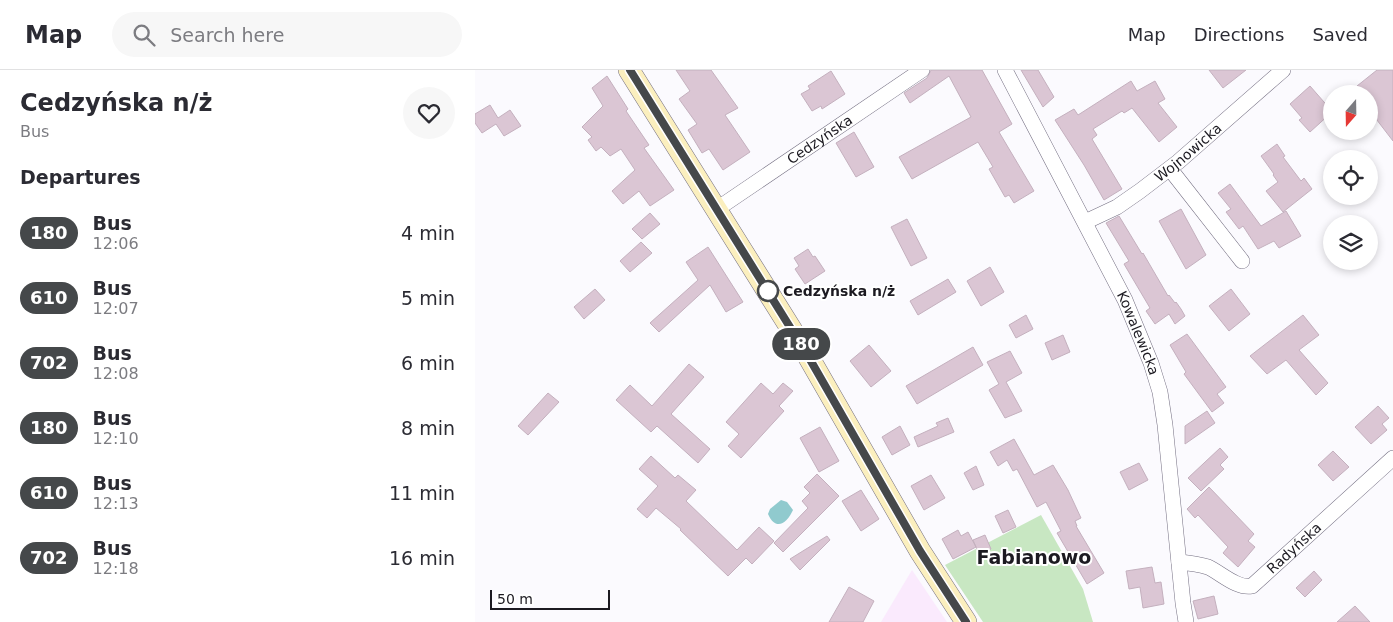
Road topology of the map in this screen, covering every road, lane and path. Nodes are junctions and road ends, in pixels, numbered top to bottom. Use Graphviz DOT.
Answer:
graph roads {
  1 [pos="629,70"];
  2 [pos="921,70"];
  3 [pos="1005,70"];
  4 [pos="1283,70"];
  5 [pos="1170,169"];
  6 [pos="717,209"];
  7 [pos="1085,222"];
  8 [pos="1242,261"];
  9 [pos="1393,458"];
  10 [pos="1179,562"];
  11 [pos="966,622"];
  12 [pos="1186,622"];
  1 -- 6 [label="street"];
  2 -- 6 [label="street, Cedzyńska"];
  3 -- 7 [label="street, Kowalewicka"];
  4 -- 5 [label="street, Wojnowicka"];
  5 -- 7 [label="street, Wojnowicka"];
  5 -- 8 [label="street"];
  6 -- 11 [label="street"];
  7 -- 10 [label="street, Kowalewicka"];
  9 -- 10 [label="street, Radyńska"];
  10 -- 12 [label="street, Kowalewicka"];
}
